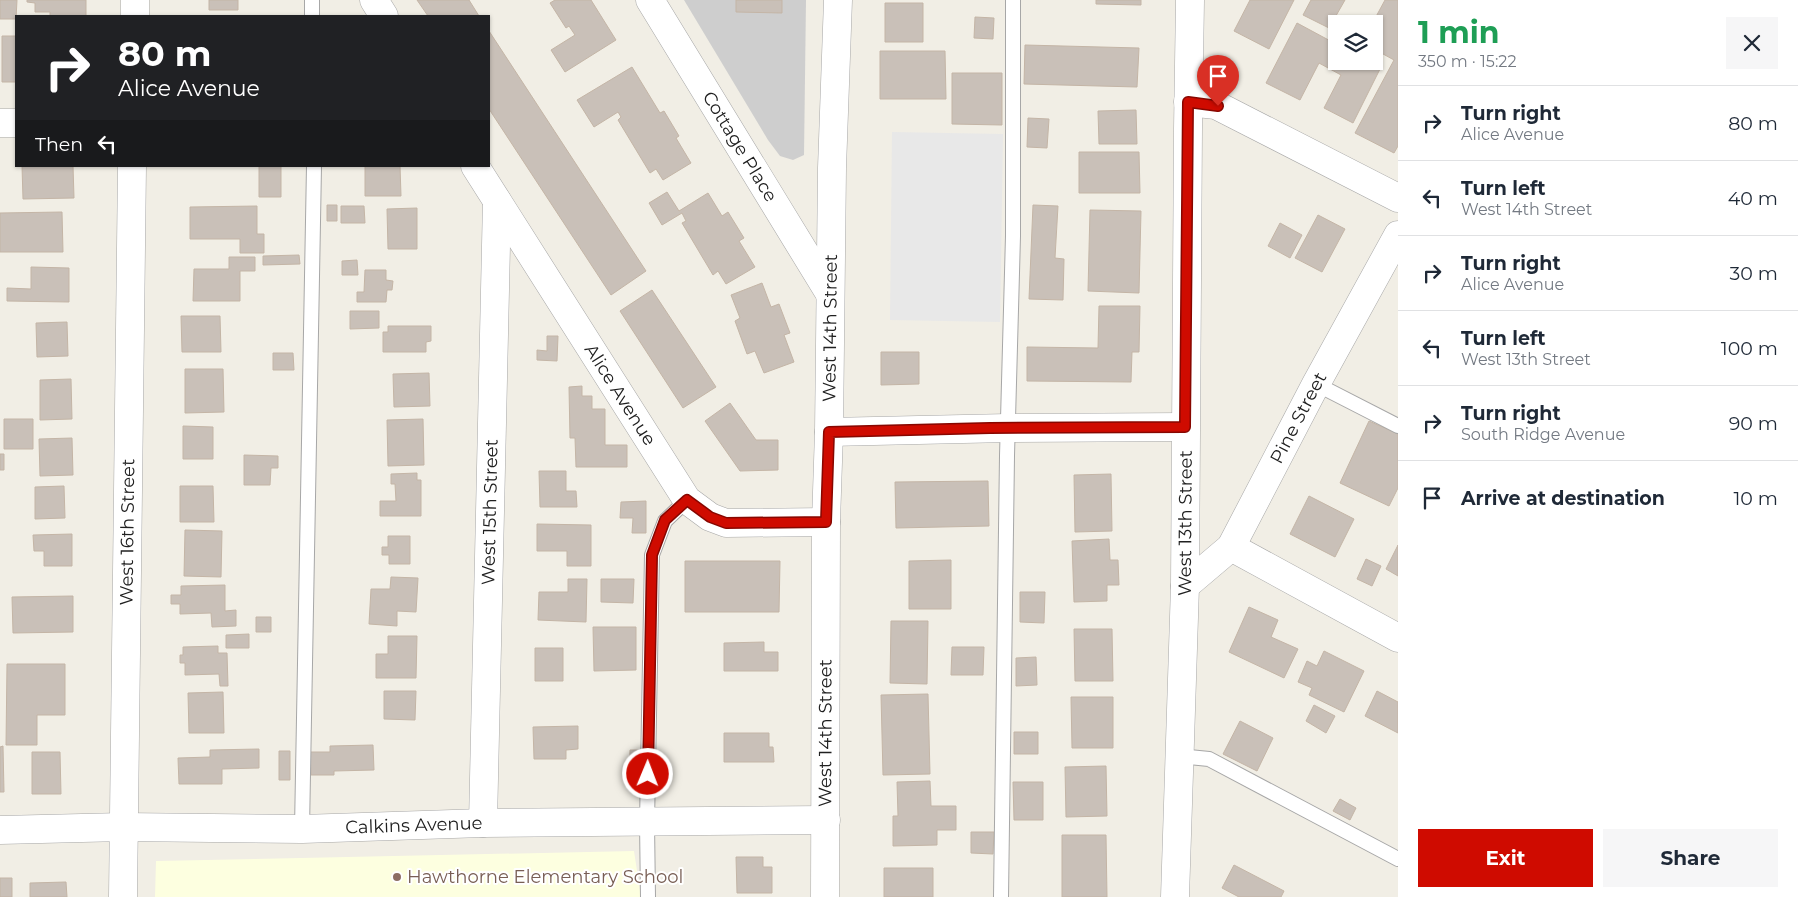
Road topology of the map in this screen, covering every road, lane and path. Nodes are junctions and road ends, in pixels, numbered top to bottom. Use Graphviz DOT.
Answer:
graph roads {
  1 [pos="135,0"];
  2 [pos="312,0"];
  3 [pos="374,0"];
  4 [pos="650,0"];
  5 [pos="838,0"];
  6 [pos="1013,0"];
  7 [pos="1190,0"];
  8 [pos="135,15"];
  9 [pos="312,15"];
  10 [pos="383,15"];
  11 [pos="1188,102"];
  12 [pos="0,123"];
  13 [pos="15,123"];
  14 [pos="132,167"];
  15 [pos="314,167"];
  16 [pos="476,167"];
  17 [pos="1398,198"];
  18 [pos="497,201"];
  19 [pos="1398,236"];
  20 [pos="830,294"];
  21 [pos="1316,384"];
  22 [pos="1398,426"];
  23 [pos="1185,427"];
  24 [pos="1008,428"];
  25 [pos="829,432"];
  26 [pos="687,500"];
  27 [pos="826,522"];
  28 [pos="1231,547"];
  29 [pos="1185,586"];
  30 [pos="1398,638"];
  31 [pos="1179,756"];
  32 [pos="826,820"];
  33 [pos="647,822"];
  34 [pos="483,823"];
  35 [pos="124,827"];
  36 [pos="302,829"];
  37 [pos="0,830"];
  38 [pos="1398,860"];
  39 [pos="123,897"];
  40 [pos="648,897"];
  41 [pos="825,897"];
  42 [pos="1002,897"];
  43 [pos="1175,897"];
  1 -- 8 [label="street"];
  2 -- 9 [label="lane"];
  3 -- 10 [label="street"];
  4 -- 20 [label="street, Cottage Place"];
  5 -- 20 [label="street, West 14th Street"];
  6 -- 24 [label="lane"];
  7 -- 11 [label="street, West 13th Street"];
  11 -- 17 [label="street"];
  11 -- 23 [label="street, West 13th Street"];
  12 -- 13 [label="street"];
  14 -- 35 [label="street, West 16th Street"];
  15 -- 36 [label="lane"];
  16 -- 18 [label="street, Alice Avenue"];
  18 -- 26 [label="street, Alice Avenue"];
  18 -- 34 [label="street, West 15th Street"];
  19 -- 21 [label="street, Pine Street"];
  20 -- 25 [label="street, West 14th Street"];
  21 -- 22 [label="lane"];
  21 -- 28 [label="street, Pine Street"];
  23 -- 24 [label="street"];
  23 -- 29 [label="street, West 13th Street"];
  24 -- 25 [label="street"];
  24 -- 42 [label="lane"];
  25 -- 27 [label="street, West 14th Street"];
  26 -- 27 [label="street, Alice Avenue"];
  26 -- 33 [label="lane"];
  27 -- 32 [label="street, West 14th Street"];
  28 -- 29 [label="street, Pine Street"];
  28 -- 30 [label="street"];
  29 -- 31 [label="street, West 13th Street"];
  31 -- 38 [label="lane"];
  31 -- 43 [label="street, West 13th Street"];
  32 -- 33 [label="street, Calkins Avenue"];
  32 -- 41 [label="street, West 14th Street"];
  33 -- 34 [label="street, Calkins Avenue"];
  33 -- 40 [label="lane"];
  34 -- 36 [label="street, Calkins Avenue"];
  35 -- 36 [label="street, Calkins Avenue"];
  35 -- 37 [label="street, Calkins Avenue"];
  35 -- 39 [label="street, West 16th Street"];
}
